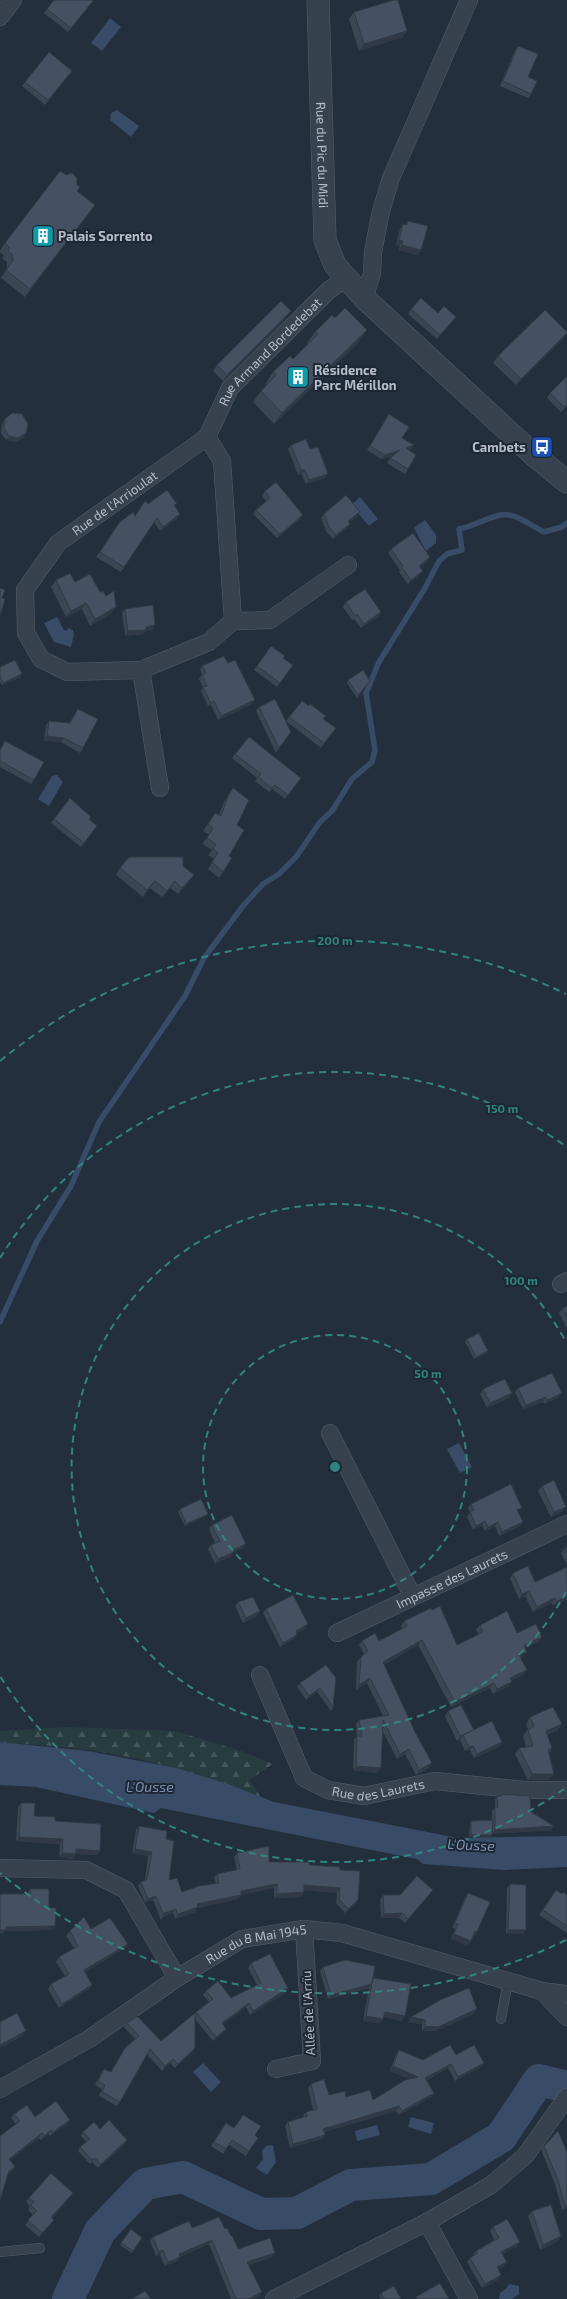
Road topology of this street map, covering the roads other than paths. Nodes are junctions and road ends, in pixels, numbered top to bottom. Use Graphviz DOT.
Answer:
graph roads {
  1 [pos="13,0"];
  2 [pos="318,0"];
  3 [pos="469,0"];
  4 [pos="0,17"];
  5 [pos="347,278"];
  6 [pos="364,298"];
  7 [pos="207,437"];
  8 [pos="567,482"];
  9 [pos="348,565"];
  10 [pos="233,621"];
  11 [pos="141,670"];
  12 [pos="160,788"];
  13 [pos="330,1433"];
  14 [pos="567,1524"];
  15 [pos="413,1597"];
  16 [pos="337,1633"];
  17 [pos="260,1675"];
  18 [pos="567,1790"];
  19 [pos="0,1868"];
  20 [pos="304,1929"];
  21 [pos="177,1978"];
  22 [pos="508,1981"];
  23 [pos="542,1991"];
  24 [pos="567,1994"];
  25 [pos="567,2017"];
  26 [pos="501,2019"];
  27 [pos="276,2069"];
  28 [pos="0,2089"];
  29 [pos="567,2097"];
  30 [pos="427,2222"];
  31 [pos="40,2248"];
  32 [pos="0,2252"];
  33 [pos="274,2299"];
  34 [pos="469,2299"];
  1 -- 4 [label="street"];
  2 -- 5 [label="street, Rue du Pic du Midi"];
  3 -- 6 [label="street"];
  5 -- 6 [label="street, Rue du Pic du Midi"];
  5 -- 7 [label="street, Rue Armand Bordedebat"];
  6 -- 8 [label="street, Rue du Pic du Midi"];
  7 -- 10 [label="street"];
  7 -- 11 [label="street, Rue de l'Arrioulat"];
  9 -- 10 [label="street"];
  10 -- 11 [label="street, Rue de l'Arrioulat"];
  11 -- 12 [label="street"];
  13 -- 15 [label="street"];
  14 -- 15 [label="street, Impasse des Laurets"];
  15 -- 16 [label="street, Impasse des Laurets"];
  17 -- 18 [label="street, Rue des Laurets"];
  19 -- 21 [label="street"];
  20 -- 21 [label="street, Rue du 8 Mai 1945"];
  20 -- 22 [label="street, Rue du 8 Mai 1945"];
  20 -- 27 [label="street, Allée de l'Arrïu"];
  21 -- 28 [label="street, Rue du 8 Mai 1945"];
  22 -- 23 [label="street, Rue du 8 Mai 1945"];
  22 -- 26 [label="lane"];
  23 -- 24 [label="street, Rue du 8 Mai 1945"];
  23 -- 25 [label="street, Rue du 8 Mai 1945"];
  29 -- 30 [label="street"];
  30 -- 33 [label="street"];
  30 -- 34 [label="street"];
  31 -- 32 [label="lane"];
}
